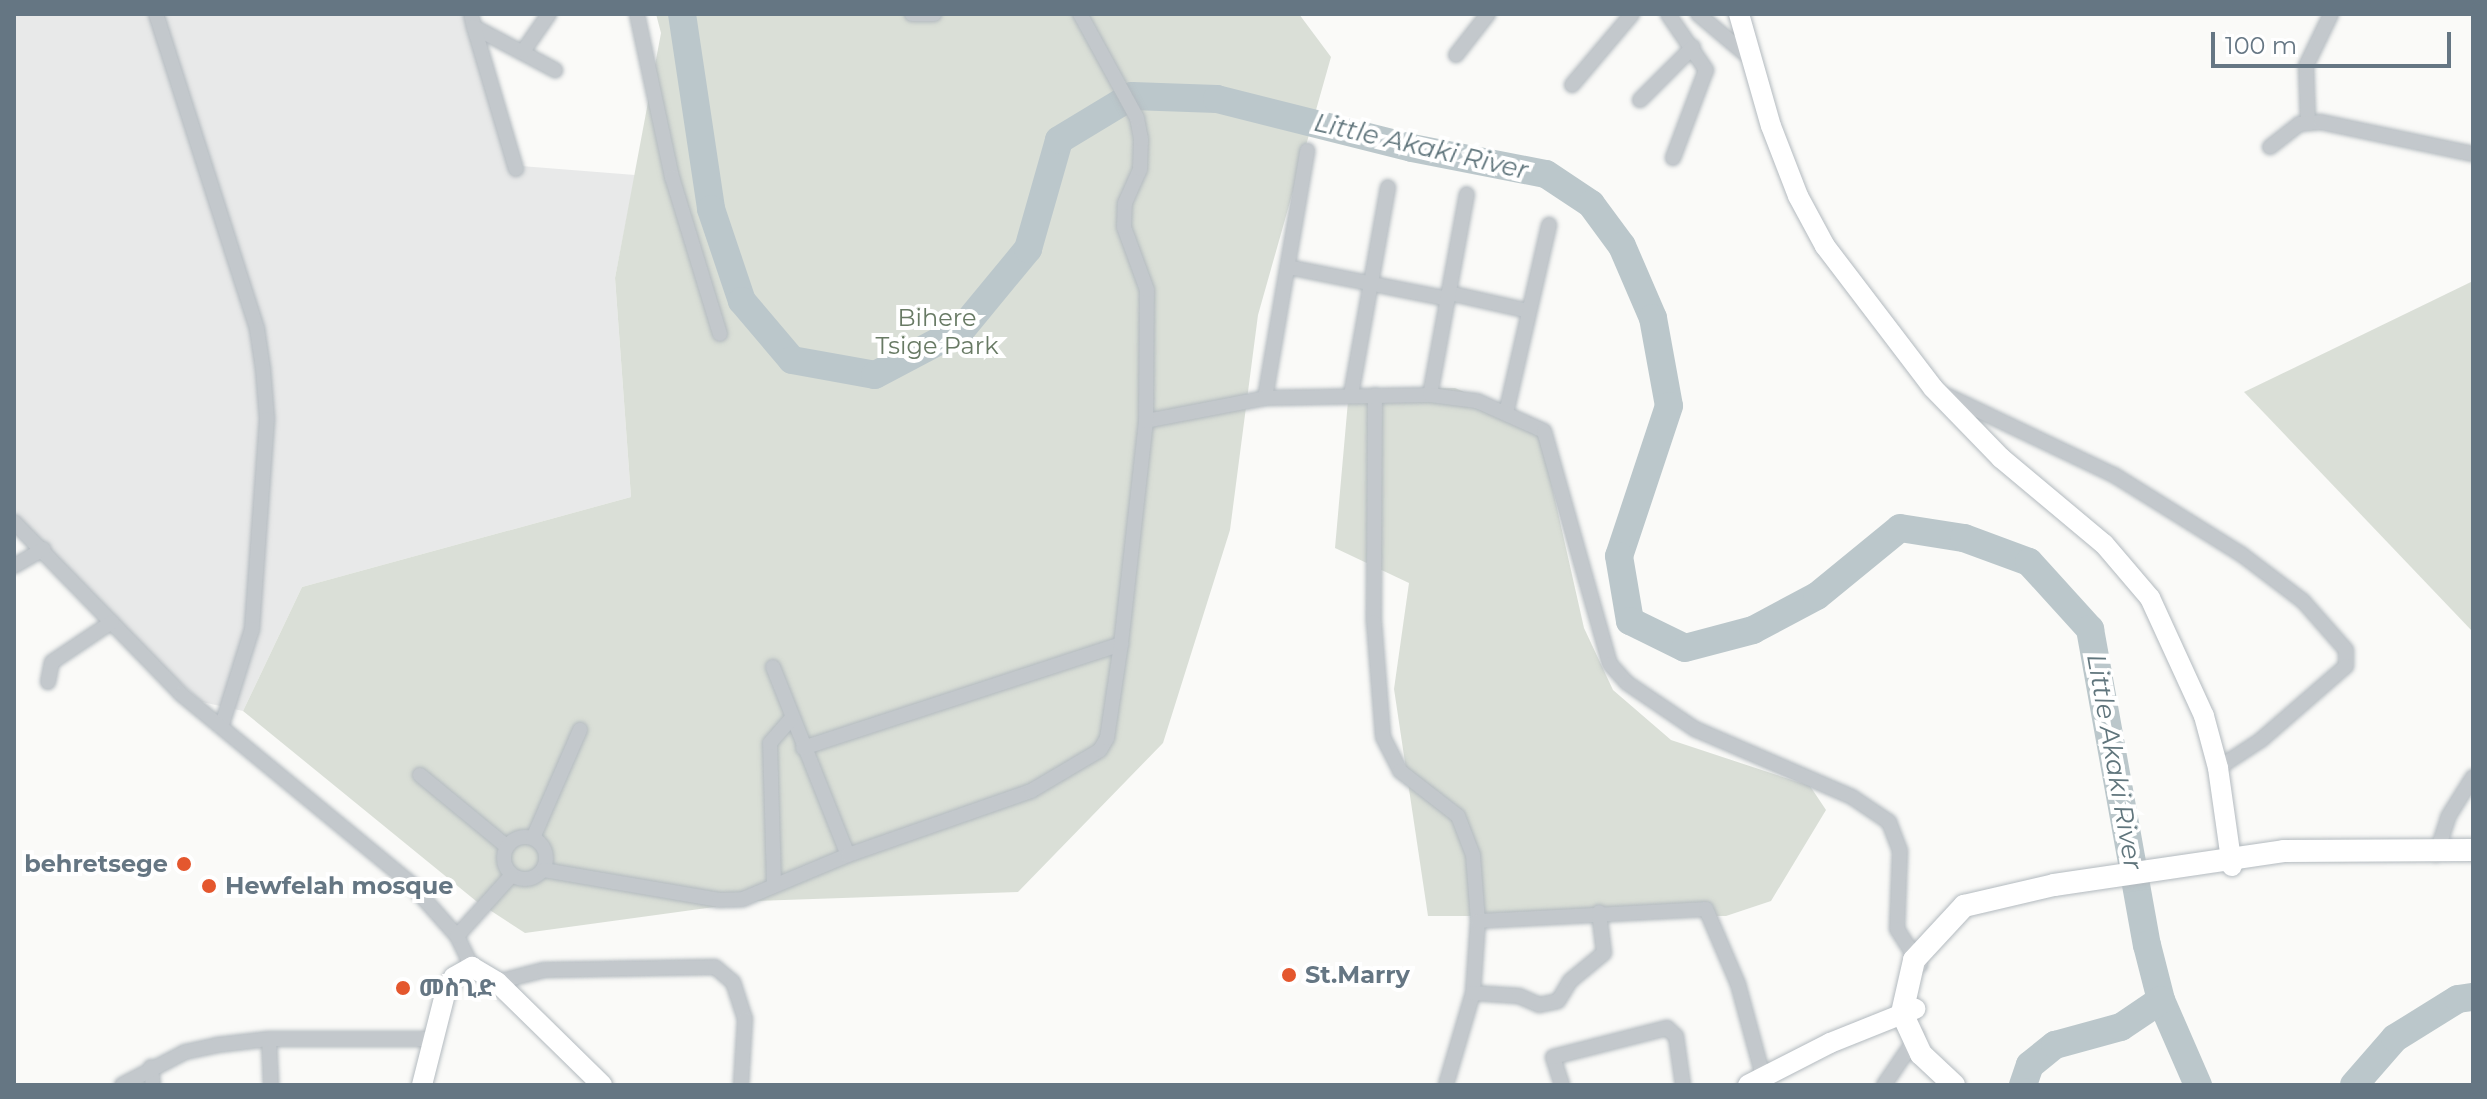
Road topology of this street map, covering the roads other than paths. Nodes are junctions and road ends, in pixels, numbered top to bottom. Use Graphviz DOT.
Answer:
graph roads {
  1 [pos="156,14"];
  2 [pos="549,14"];
  3 [pos="637,14"];
  4 [pos="912,14"];
  5 [pos="934,14"];
  6 [pos="1080,14"];
  7 [pos="1488,14"];
  8 [pos="1632,14"];
  9 [pos="1668,14"];
  10 [pos="1698,14"];
  11 [pos="1739,14"];
  12 [pos="2331,14"];
  13 [pos="472,21"];
  14 [pos="1693,47"];
  15 [pos="524,50"];
  16 [pos="1456,55"];
  17 [pos="1749,57"];
  18 [pos="555,70"];
  19 [pos="1572,85"];
  20 [pos="1640,100"];
  21 [pos="2308,122"];
  22 [pos="2270,147"];
  23 [pos="1307,151"];
  24 [pos="2473,154"];
  25 [pos="1673,158"];
  26 [pos="516,169"];
  27 [pos="1388,187"];
  28 [pos="1467,194"];
  29 [pos="1549,225"];
  30 [pos="1288,267"];
  31 [pos="1371,283"];
  32 [pos="1448,296"];
  33 [pos="1529,311"];
  34 [pos="720,334"];
  35 [pos="1933,388"];
  36 [pos="1351,395"];
  37 [pos="1375,395"];
  38 [pos="1430,395"];
  39 [pos="1265,398"];
  40 [pos="1506,413"];
  41 [pos="1146,421"];
  42 [pos="14,522"];
  43 [pos="43,549"];
  44 [pos="14,566"];
  45 [pos="112,622"];
  46 [pos="1121,644"];
  47 [pos="773,667"];
  48 [pos="48,682"];
  49 [pos="791,719"];
  50 [pos="222,725"];
  51 [pos="580,730"];
  52 [pos="803,748"];
  53 [pos="2218,768"];
  54 [pos="420,775"];
  55 [pos="2473,777"];
  56 [pos="533,838"];
  57 [pos="506,846"];
  58 [pos="2473,850"];
  59 [pos="2436,853"];
  60 [pos="848,855"];
  61 [pos="2473,859"];
  62 [pos="2231,861"];
  63 [pos="544,870"];
  64 [pos="511,876"];
  65 [pos="774,884"];
  66 [pos="1599,912"];
  67 [pos="1478,921"];
  68 [pos="457,936"];
  69 [pos="1918,964"];
  70 [pos="472,967"];
  71 [pos="497,982"];
  72 [pos="1473,993"];
  73 [pos="1909,1011"];
  74 [pos="1917,1037"];
  75 [pos="269,1039"];
  76 [pos="432,1039"];
  77 [pos="151,1067"];
  78 [pos="1756,1080"];
  79 [pos="122,1085"];
  80 [pos="153,1085"];
  81 [pos="271,1085"];
  82 [pos="422,1085"];
  83 [pos="602,1085"];
  84 [pos="741,1085"];
  85 [pos="1446,1085"];
  86 [pos="1562,1085"];
  87 [pos="1683,1085"];
  88 [pos="1884,1085"];
  89 [pos="1954,1085"];
  90 [pos="1972,1085"];
  1 -- 50 [label="street"];
  2 -- 15 [label="street"];
  3 -- 34 [label="street"];
  4 -- 5 [label="street"];
  6 -- 41 [label="street"];
  7 -- 16 [label="street"];
  8 -- 19 [label="street"];
  9 -- 14 [label="street"];
  10 -- 17 [label="street"];
  11 -- 17 [label="street"];
  12 -- 21 [label="street"];
  13 -- 15 [label="street"];
  13 -- 26 [label="street"];
  14 -- 20 [label="street"];
  14 -- 25 [label="street"];
  15 -- 18 [label="street"];
  17 -- 35 [label="street"];
  21 -- 22 [label="street"];
  21 -- 24 [label="street"];
  23 -- 30 [label="street"];
  27 -- 31 [label="street"];
  28 -- 32 [label="street"];
  29 -- 33 [label="street"];
  30 -- 31 [label="street"];
  30 -- 39 [label="street"];
  31 -- 32 [label="street"];
  31 -- 36 [label="street"];
  32 -- 33 [label="street"];
  32 -- 38 [label="street"];
  33 -- 40 [label="street"];
  35 -- 53 [label="street"];
  35 -- 53 [label="street"];
  36 -- 37 [label="street"];
  36 -- 39 [label="street"];
  37 -- 38 [label="street"];
  37 -- 67 [label="street"];
  38 -- 40 [label="street"];
  39 -- 41 [label="street"];
  40 -- 69 [label="street"];
  41 -- 46 [label="street"];
  42 -- 43 [label="street"];
  43 -- 44 [label="street"];
  43 -- 45 [label="street"];
  45 -- 48 [label="street"];
  45 -- 50 [label="street"];
  46 -- 52 [label="street"];
  46 -- 60 [label="street"];
  47 -- 49 [label="street"];
  49 -- 52 [label="street"];
  49 -- 65 [label="street"];
  50 -- 68 [label="street"];
  51 -- 56 [label="street"];
  52 -- 60 [label="street"];
  53 -- 62 [label="street"];
  54 -- 57 [label="street"];
  55 -- 59 [label="street"];
  56 -- 57 [label="street"];
  56 -- 63 [label="street"];
  57 -- 64 [label="street"];
  58 -- 59 [label="main road"];
  59 -- 61 [label="main road"];
  59 -- 62 [label="main road"];
  60 -- 65 [label="street"];
  62 -- 69 [label="main road"];
  63 -- 64 [label="street"];
  63 -- 65 [label="street"];
  64 -- 68 [label="street"];
  66 -- 67 [label="street"];
  66 -- 72 [label="street"];
  66 -- 78 [label="street"];
  67 -- 72 [label="street"];
  68 -- 70 [label="street"];
  69 -- 73 [label="main road"];
  70 -- 71 [label="street"];
  70 -- 76 [label="street"];
  71 -- 83 [label="street"];
  71 -- 84 [label="street"];
  72 -- 85 [label="street"];
  73 -- 74 [label="main road"];
  73 -- 78 [label="street"];
  74 -- 88 [label="street"];
  74 -- 89 [label="main road"];
  74 -- 90 [label="main road"];
  75 -- 76 [label="street"];
  75 -- 77 [label="street"];
  75 -- 81 [label="street"];
  76 -- 82 [label="street"];
  77 -- 79 [label="street"];
  77 -- 80 [label="street"];
  86 -- 87 [label="street"];
}
